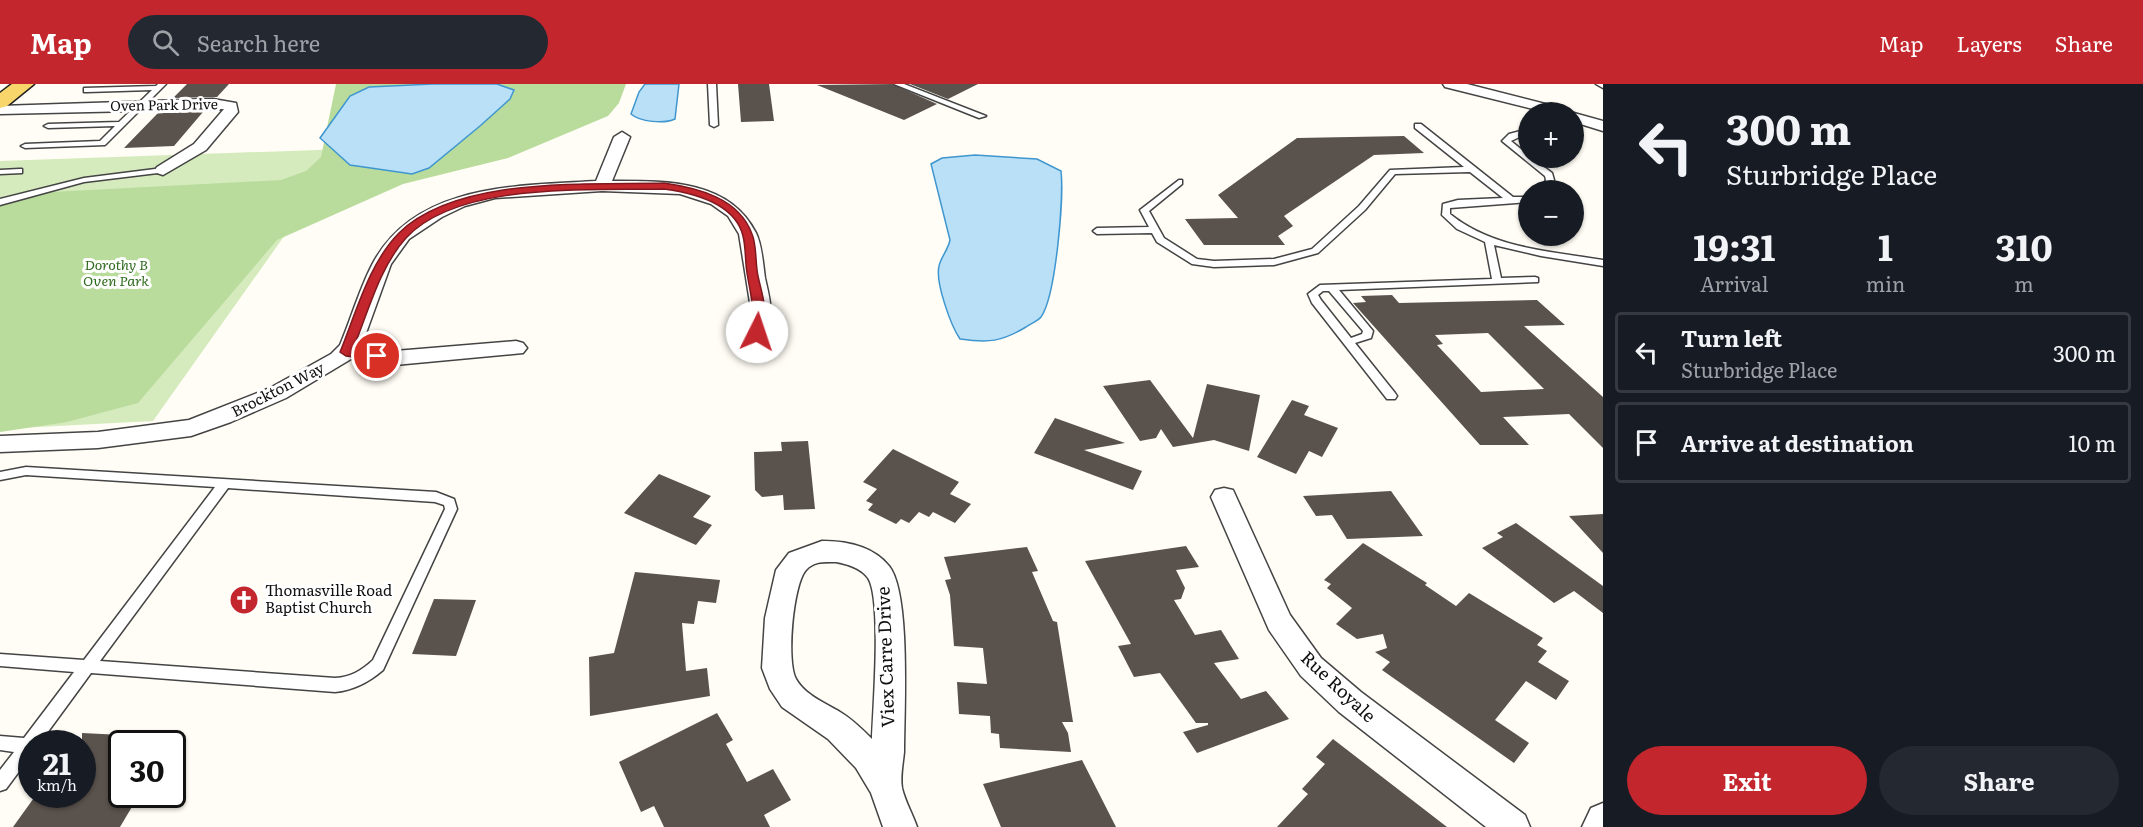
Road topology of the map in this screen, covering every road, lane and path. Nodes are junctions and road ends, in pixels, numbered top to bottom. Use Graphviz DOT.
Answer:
graph roads {
  1 [pos="24,84"];
  2 [pos="712,84"];
  3 [pos="898,84"];
  4 [pos="1450,84"];
  5 [pos="160,86"];
  6 [pos="87,90"];
  7 [pos="0,102"];
  8 [pos="1521,102"];
  9 [pos="140,105"];
  10 [pos="0,110"];
  11 [pos="982,116"];
  12 [pos="1584,120"];
  13 [pos="121,124"];
  14 [pos="714,125"];
  15 [pos="48,126"];
  16 [pos="1418,126"];
  17 [pos="1603,126"];
  18 [pos="1518,134"];
  19 [pos="622,137"];
  20 [pos="26,146"];
  21 [pos="1518,150"];
  22 [pos="1540,168"];
  23 [pos="1473,169"];
  24 [pos="163,170"];
  25 [pos="0,171"];
  26 [pos="19,171"];
  27 [pos="1550,180"];
  28 [pos="1179,182"];
  29 [pos="602,186"];
  30 [pos="1510,199"];
  31 [pos="1518,199"];
  32 [pos="0,202"];
  33 [pos="1155,230"];
  34 [pos="1097,231"];
  35 [pos="1489,241"];
  36 [pos="1603,263"];
  37 [pos="1535,280"];
  38 [pos="1497,282"];
  39 [pos="1332,288"];
  40 [pos="757,332"];
  41 [pos="1349,342"];
  42 [pos="516,348"];
  43 [pos="346,352"];
  44 [pos="1392,396"];
  45 [pos="0,444"];
  46 [pos="0,476"];
  47 [pos="224,484"];
  48 [pos="1224,497"];
  49 [pos="0,660"];
  50 [pos="87,666"];
  51 [pos="40,730"];
  52 [pos="0,743"];
  53 [pos="18,745"];
  54 [pos="18,759"];
  55 [pos="0,783"];
  56 [pos="886,787"];
  57 [pos="1603,820"];
  58 [pos="900,827"];
  59 [pos="1513,827"];
  60 [pos="1599,827"];
  1 -- 7 [label="main road"];
  2 -- 14 [label="lane"];
  3 -- 11 [label="lane"];
  4 -- 8 [label="street"];
  5 -- 6 [label="lane"];
  5 -- 9 [label="lane"];
  9 -- 10 [label="street, Oven Park Drive"];
  9 -- 13 [label="lane"];
  9 -- 24 [label="street, Oven Park Drive"];
  12 -- 17 [label="street"];
  13 -- 15 [label="lane"];
  13 -- 20 [label="lane"];
  16 -- 23 [label="lane"];
  18 -- 21 [label="lane"];
  19 -- 29 [label="street"];
  22 -- 27 [label="lane"];
  23 -- 30 [label="lane"];
  23 -- 33 [label="lane"];
  24 -- 32 [label="lane"];
  25 -- 26 [label="lane"];
  28 -- 33 [label="lane"];
  29 -- 40 [label="street"];
  29 -- 43 [label="street"];
  30 -- 31 [label="lane"];
  30 -- 35 [label="lane"];
  33 -- 34 [label="lane"];
  35 -- 36 [label="lane"];
  35 -- 38 [label="lane"];
  37 -- 38 [label="lane"];
  38 -- 39 [label="lane"];
  39 -- 41 [label="lane"];
  39 -- 41 [label="lane"];
  41 -- 44 [label="lane"];
  42 -- 43 [label="street"];
  43 -- 45 [label="street, Brockton Way"];
  46 -- 47 [label="lane"];
  47 -- 50 [label="lane"];
  47 -- 50 [label="lane"];
  48 -- 59 [label="street, Rue Royale"];
  49 -- 50 [label="lane"];
  50 -- 51 [label="lane"];
  52 -- 53 [label="lane"];
  54 -- 55 [label="lane"];
  56 -- 56 [label="street, Viex Carre Drive"];
  56 -- 58 [label="street, Viex Carre Drive"];
  57 -- 60 [label="street"];
}
